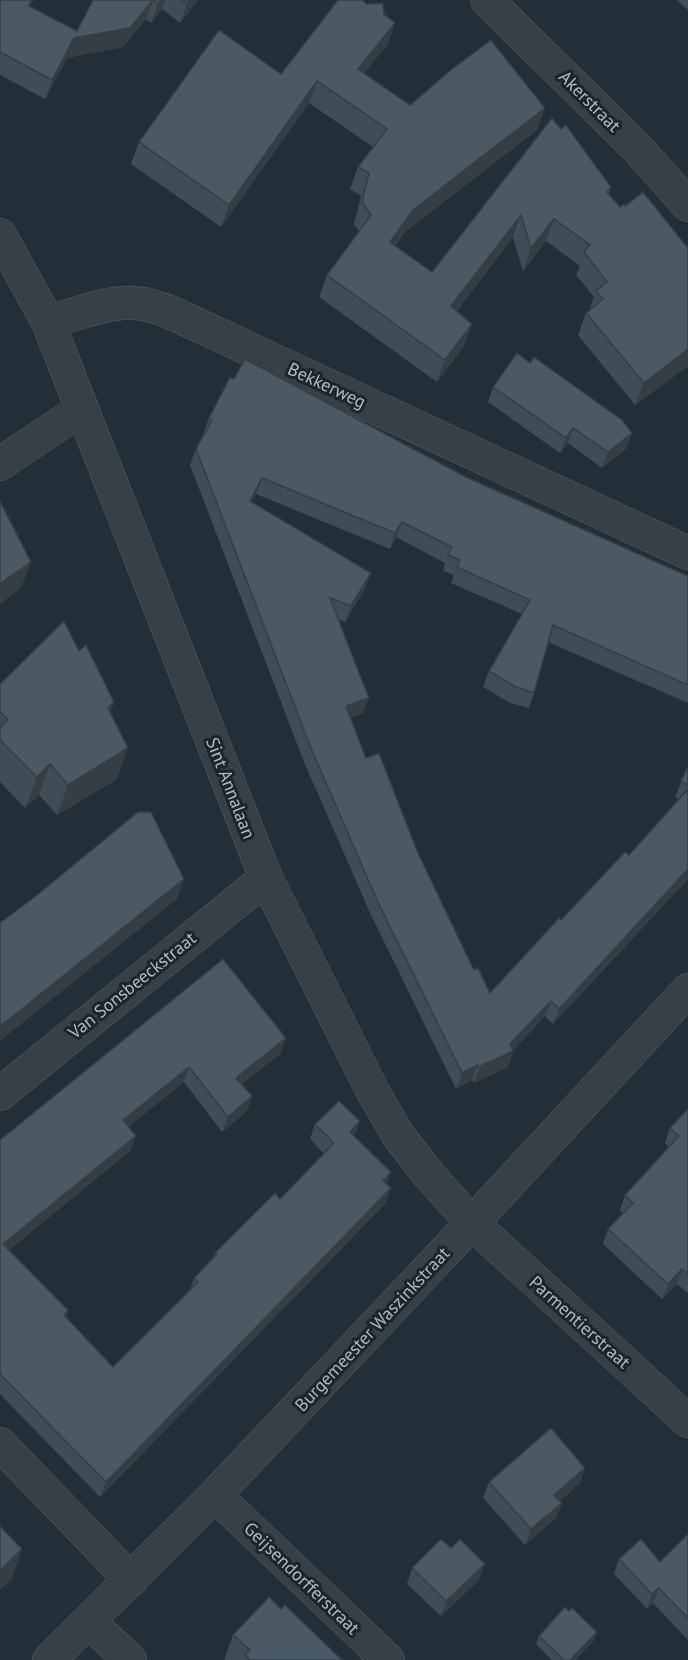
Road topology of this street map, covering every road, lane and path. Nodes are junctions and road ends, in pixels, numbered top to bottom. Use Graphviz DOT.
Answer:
graph roads {
  1 [pos="488,0"];
  2 [pos="688,206"];
  3 [pos="0,235"];
  4 [pos="48,322"];
  5 [pos="82,409"];
  6 [pos="0,464"];
  7 [pos="688,553"];
  8 [pos="266,878"];
  9 [pos="688,990"];
  10 [pos="0,1094"];
  11 [pos="472,1223"];
  12 [pos="688,1421"];
  13 [pos="0,1444"];
  14 [pos="215,1496"];
  15 [pos="131,1580"];
  16 [pos="89,1622"];
  17 [pos="49,1660"];
  18 [pos="129,1660"];
  19 [pos="388,1660"];
  1 -- 2 [label="street, Akerstraat"];
  3 -- 4 [label="street"];
  4 -- 5 [label="street, Sint Annalaan"];
  4 -- 7 [label="street, Bekkerweg"];
  5 -- 6 [label="street"];
  5 -- 8 [label="street, Sint Annalaan"];
  8 -- 10 [label="street, Van Sonsbeeckstraat"];
  8 -- 11 [label="street, Sint Annalaan"];
  9 -- 11 [label="street, Burgemeester Waszinkstraat"];
  11 -- 12 [label="street, Parmentierstraat"];
  11 -- 14 [label="street, Burgemeester Waszinkstraat"];
  13 -- 15 [label="street"];
  14 -- 15 [label="street, Burgemeester Waszinkstraat"];
  14 -- 19 [label="street, Geijsendorfferstraat"];
  15 -- 16 [label="street, Burgemeester Waszinkstraat"];
  16 -- 17 [label="street, Burgemeester Waszinkstraat"];
  16 -- 18 [label="street"];
}
